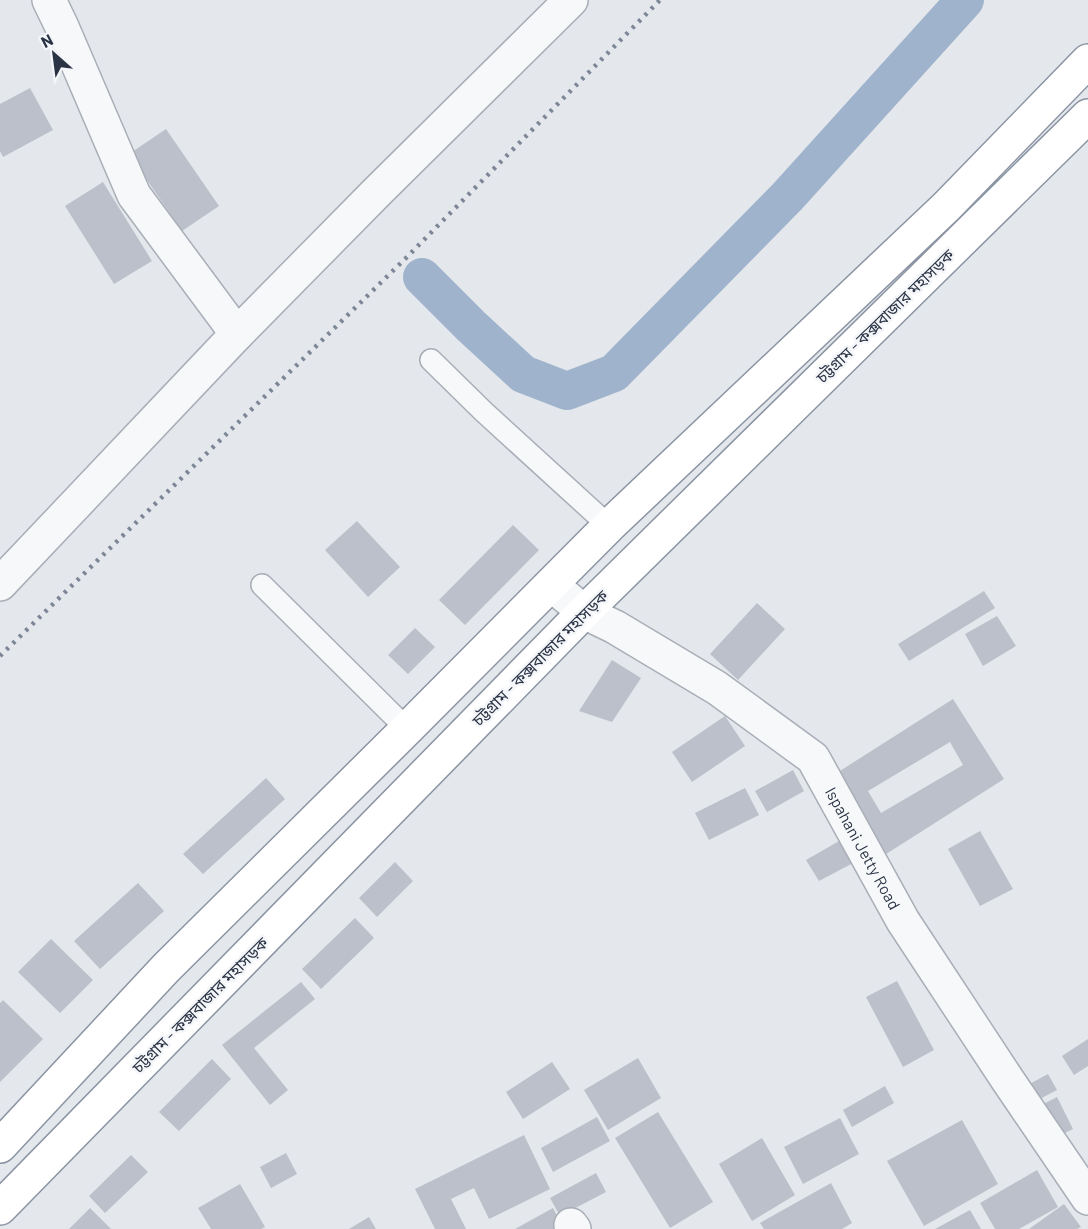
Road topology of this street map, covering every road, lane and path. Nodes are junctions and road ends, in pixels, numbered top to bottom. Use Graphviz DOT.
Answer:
graph roads {
  1 [pos="49,0"];
  2 [pos="571,0"];
  3 [pos="1088,61"];
  4 [pos="1088,117"];
  5 [pos="237,334"];
  6 [pos="431,360"];
  7 [pos="609,526"];
  8 [pos="0,584"];
  9 [pos="262,585"];
  10 [pos="552,585"];
  11 [pos="584,612"];
  12 [pos="407,729"];
  13 [pos="0,1146"];
  14 [pos="1088,1198"];
  15 [pos="0,1208"];
  1 -- 5 [label="street"];
  2 -- 5 [label="street"];
  3 -- 7 [label="highway"];
  4 -- 11 [label="highway, চট্টগ্রাম - কক্সবাজার মহাসড়ক"];
  5 -- 8 [label="street"];
  6 -- 7 [label="lane"];
  7 -- 10 [label="highway"];
  9 -- 12 [label="lane"];
  10 -- 11 [label="street, Ispahani Jetty Road"];
  10 -- 12 [label="highway"];
  11 -- 14 [label="street, Ispahani Jetty Road"];
  11 -- 15 [label="highway, চট্টগ্রাম - কক্সবাজার মহাসড়ক"];
  12 -- 13 [label="highway"];
}
